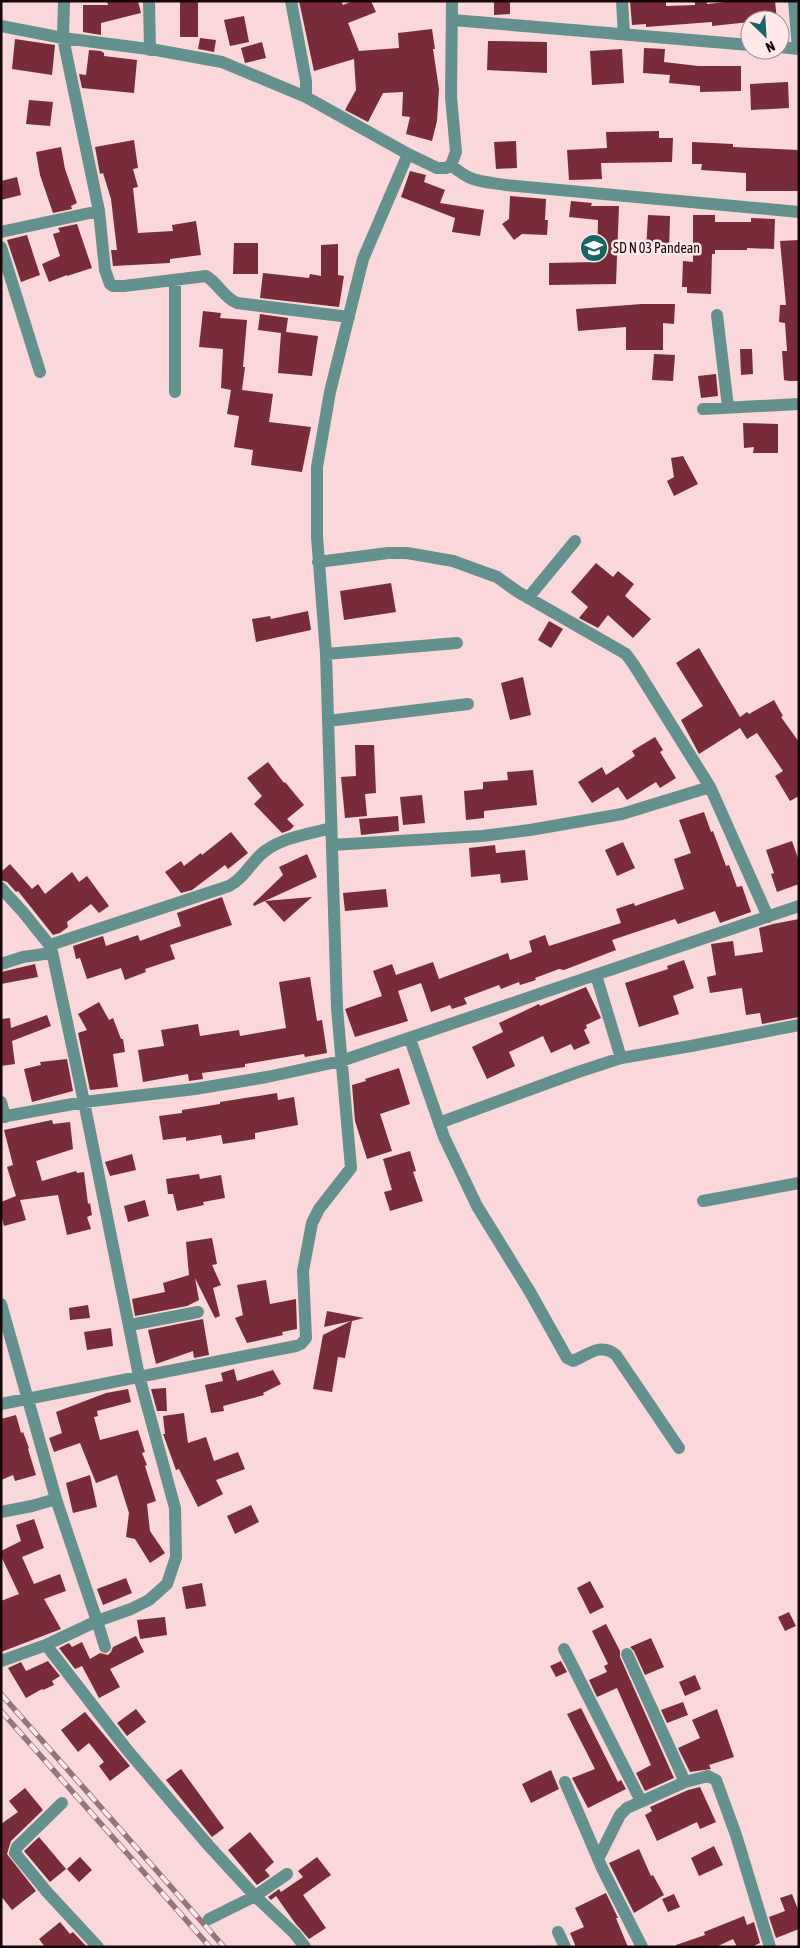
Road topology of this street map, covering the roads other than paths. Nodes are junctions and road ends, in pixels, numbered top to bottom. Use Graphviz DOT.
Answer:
graph roads {
  1 [pos="64,1"];
  2 [pos="149,1"];
  3 [pos="291,1"];
  4 [pos="452,1"];
  5 [pos="622,1"];
  6 [pos="794,1"];
  7 [pos="452,20"];
  8 [pos="1,26"];
  9 [pos="624,34"];
  10 [pos="63,38"];
  11 [pos="740,44"];
  12 [pos="798,48"];
  13 [pos="150,50"];
  14 [pos="306,97"];
  15 [pos="408,154"];
  16 [pos="451,165"];
  17 [pos="99,211"];
  18 [pos="799,212"];
  19 [pos="1,232"];
  20 [pos="1,247"];
  21 [pos="175,281"];
  22 [pos="717,315"];
  23 [pos="349,317"];
  24 [pos="40,372"];
  25 [pos="175,392"];
  26 [pos="799,404"];
  27 [pos="728,407"];
  28 [pos="703,409"];
  29 [pos="575,541"];
  30 [pos="318,562"];
  31 [pos="528,598"];
  32 [pos="457,643"];
  33 [pos="326,654"];
  34 [pos="468,704"];
  35 [pos="328,721"];
  36 [pos="710,787"];
  37 [pos="331,828"];
  38 [pos="332,845"];
  39 [pos="1,888"];
  40 [pos="799,906"];
  41 [pos="768,917"];
  42 [pos="51,950"];
  43 [pos="1,964"];
  44 [pos="596,975"];
  45 [pos="799,1025"];
  46 [pos="410,1039"];
  47 [pos="621,1058"];
  48 [pos="341,1061"];
  49 [pos="1,1102"];
  50 [pos="84,1102"];
  51 [pos="3,1117"];
  52 [pos="439,1123"];
  53 [pos="799,1182"];
  54 [pos="703,1201"];
  55 [pos="1,1304"];
  56 [pos="198,1312"];
  57 [pos="130,1325"];
  58 [pos="139,1376"];
  59 [pos="29,1399"];
  60 [pos="1,1404"];
  61 [pos="679,1448"];
  62 [pos="56,1499"];
  63 [pos="1,1512"];
  64 [pos="97,1621"];
  65 [pos="46,1645"];
  66 [pos="106,1647"];
  67 [pos="564,1649"];
  68 [pos="627,1654"];
  69 [pos="1,1661"];
  70 [pos="565,1782"];
  71 [pos="685,1782"];
  72 [pos="642,1800"];
  73 [pos="62,1803"];
  74 [pos="598,1859"];
  75 [pos="287,1874"];
  76 [pos="255,1896"];
  77 [pos="209,1919"];
  78 [pos="558,1932"];
  79 [pos="98,1947"];
  80 [pos="305,1947"];
  81 [pos="565,1947"];
  82 [pos="642,1947"];
  83 [pos="770,1947"];
  1 -- 10 [label="street"];
  2 -- 13 [label="street"];
  3 -- 14 [label="street"];
  4 -- 7 [label="street"];
  5 -- 9 [label="street"];
  6 -- 12 [label="street"];
  7 -- 9 [label="street"];
  7 -- 16 [label="street"];
  8 -- 10 [label="street"];
  9 -- 11 [label="street"];
  10 -- 13 [label="street"];
  10 -- 17 [label="street"];
  13 -- 14 [label="street"];
  14 -- 15 [label="street"];
  15 -- 16 [label="street"];
  15 -- 23 [label="street"];
  16 -- 18 [label="street"];
  17 -- 19 [label="street"];
  17 -- 21 [label="street"];
  20 -- 24 [label="street"];
  21 -- 23 [label="street"];
  21 -- 25 [label="street"];
  22 -- 27 [label="street"];
  23 -- 30 [label="street"];
  26 -- 27 [label="street"];
  27 -- 28 [label="street"];
  29 -- 31 [label="street"];
  30 -- 31 [label="street"];
  30 -- 33 [label="street"];
  31 -- 36 [label="street"];
  32 -- 33 [label="street"];
  33 -- 35 [label="street"];
  34 -- 35 [label="street"];
  35 -- 37 [label="street"];
  36 -- 38 [label="street"];
  36 -- 41 [label="street"];
  37 -- 38 [label="street"];
  37 -- 42 [label="street"];
  38 -- 48 [label="street"];
  39 -- 42 [label="street"];
  40 -- 41 [label="street"];
  41 -- 44 [label="street"];
  42 -- 43 [label="street"];
  42 -- 50 [label="street"];
  44 -- 46 [label="street"];
  44 -- 47 [label="street"];
  45 -- 47 [label="street"];
  46 -- 48 [label="street"];
  46 -- 52 [label="street"];
  47 -- 52 [label="street"];
  48 -- 50 [label="street"];
  48 -- 58 [label="street"];
  49 -- 51 [label="street"];
  50 -- 51 [label="street"];
  50 -- 57 [label="street"];
  52 -- 61 [label="street"];
  53 -- 54 [label="street"];
  55 -- 59 [label="street"];
  56 -- 57 [label="street"];
  57 -- 58 [label="street"];
  58 -- 59 [label="street"];
  58 -- 64 [label="street"];
  59 -- 60 [label="street"];
  59 -- 62 [label="street"];
  62 -- 63 [label="street"];
  62 -- 64 [label="street"];
  64 -- 65 [label="street"];
  64 -- 66 [label="street"];
  65 -- 69 [label="street"];
  65 -- 76 [label="street"];
  67 -- 72 [label="street"];
  68 -- 71 [label="street"];
  70 -- 74 [label="street"];
  71 -- 72 [label="street"];
  71 -- 83 [label="street"];
  72 -- 74 [label="street"];
  73 -- 79 [label="street"];
  74 -- 82 [label="street"];
  75 -- 76 [label="street"];
  76 -- 77 [label="street"];
  76 -- 80 [label="street"];
  78 -- 81 [label="street"];
}
